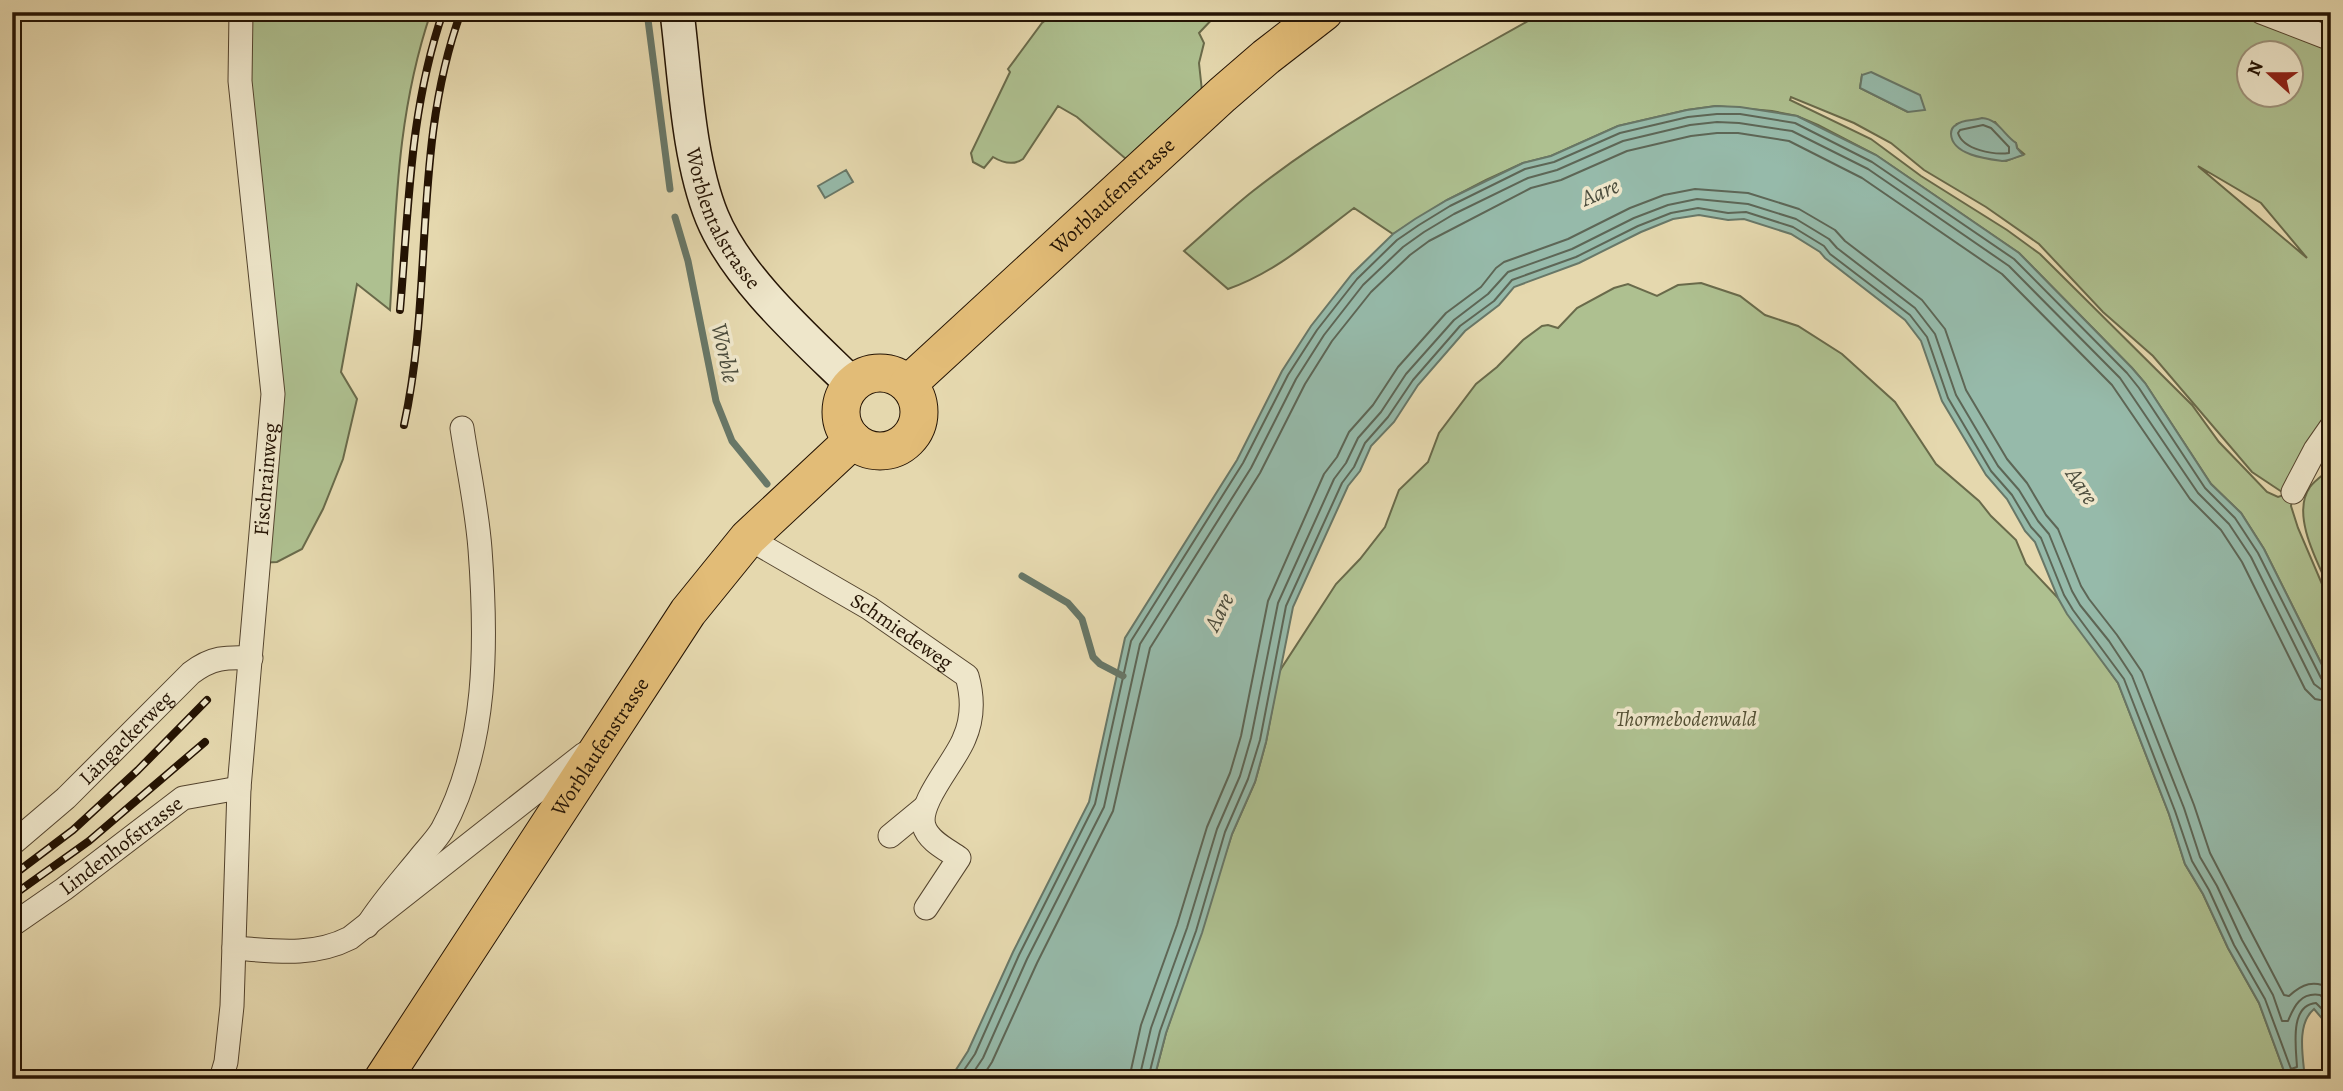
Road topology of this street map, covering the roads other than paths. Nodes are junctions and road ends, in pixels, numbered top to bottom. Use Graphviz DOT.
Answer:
graph roads {
  1 [pos="241,12"];
  2 [pos="677,12"];
  3 [pos="1324,12"];
  4 [pos="2261,12"];
  5 [pos="2331,39"];
  6 [pos="852,384"];
  7 [pos="908,384"];
  8 [pos="2331,427"];
  9 [pos="462,428"];
  10 [pos="852,440"];
  11 [pos="2293,492"];
  12 [pos="748,538"];
  13 [pos="251,658"];
  14 [pos="607,736"];
  15 [pos="239,788"];
  16 [pos="924,808"];
  17 [pos="890,836"];
  18 [pos="12,844"];
  19 [pos="926,908"];
  20 [pos="12,925"];
  21 [pos="367,926"];
  22 [pos="234,948"];
  23 [pos="221,1079"];
  24 [pos="383,1079"];
  1 -- 13 [label="street, Fischrainweg"];
  2 -- 6 [label="main road, Worblentalstrasse"];
  3 -- 7 [label="main road, Worblaufenstrasse"];
  4 -- 5 [label="street"];
  6 -- 7 [label="main road"];
  6 -- 10 [label="main road"];
  7 -- 10 [label="main road"];
  8 -- 11 [label="street"];
  9 -- 21 [label="street"];
  10 -- 12 [label="main road, Worblaufenstrasse"];
  12 -- 14 [label="main road, Worblaufenstrasse"];
  12 -- 16 [label="street, Schmiedeweg"];
  13 -- 15 [label="street, Fischrainweg"];
  13 -- 18 [label="street, Längackerweg"];
  14 -- 21 [label="street"];
  14 -- 24 [label="main road, Worblaufenstrasse"];
  15 -- 20 [label="street, Lindenhofstrasse"];
  15 -- 22 [label="street, Fischrainweg"];
  16 -- 17 [label="street, Schmiedeweg"];
  16 -- 19 [label="street"];
  21 -- 22 [label="street"];
  22 -- 23 [label="street, Fischrainweg"];
}
